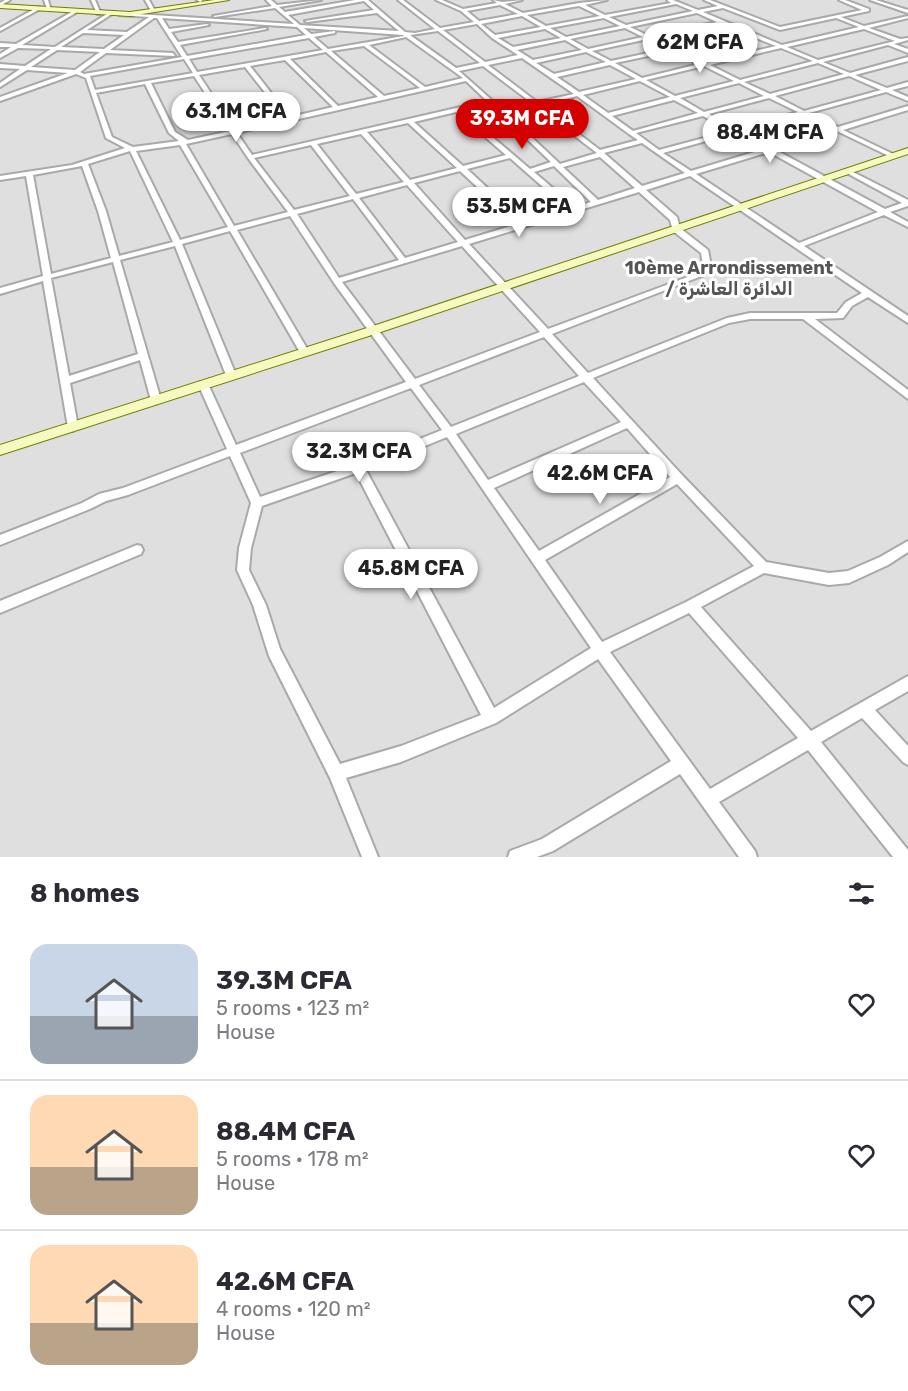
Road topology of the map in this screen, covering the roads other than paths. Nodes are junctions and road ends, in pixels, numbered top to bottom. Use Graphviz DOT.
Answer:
graph roads {
  1 [pos="8,0"];
  2 [pos="46,0"];
  3 [pos="93,0"];
  4 [pos="147,0"];
  5 [pos="226,0"];
  6 [pos="268,0"];
  7 [pos="319,0"];
  8 [pos="364,0"];
  9 [pos="400,0"];
  10 [pos="454,0"];
  11 [pos="520,0"];
  12 [pos="571,0"];
  13 [pos="605,0"];
  14 [pos="669,0"];
  15 [pos="706,0"];
  16 [pos="841,0"];
  17 [pos="872,0"];
  18 [pos="892,0"];
  19 [pos="440,1"];
  20 [pos="498,2"];
  21 [pos="676,3"];
  22 [pos="880,3"];
  23 [pos="581,5"];
  24 [pos="0,6"];
  25 [pos="276,7"];
  26 [pos="722,7"];
  27 [pos="861,7"];
  28 [pos="40,8"];
  29 [pos="49,9"];
  30 [pos="463,10"];
  31 [pos="75,11"];
  32 [pos="378,11"];
  33 [pos="698,12"];
  34 [pos="908,12"];
  35 [pos="99,13"];
  36 [pos="110,13"];
  37 [pos="155,13"];
  38 [pos="283,14"];
  39 [pos="521,15"];
  40 [pos="605,16"];
  41 [pos="837,17"];
  42 [pos="908,17"];
  43 [pos="194,20"];
  44 [pos="895,20"];
  45 [pos="225,22"];
  46 [pos="723,22"];
  47 [pos="476,24"];
  48 [pos="296,25"];
  49 [pos="908,25"];
  50 [pos="283,26"];
  51 [pos="627,26"];
  52 [pos="863,27"];
  53 [pos="546,28"];
  54 [pos="352,29"];
  55 [pos="0,30"];
  56 [pos="437,30"];
  57 [pos="82,31"];
  58 [pos="168,31"];
  59 [pos="748,32"];
  60 [pos="128,34"];
  61 [pos="407,35"];
  62 [pos="307,36"];
  63 [pos="494,37"];
  64 [pos="649,37"];
  65 [pos="565,39"];
  66 [pos="908,39"];
  67 [pos="900,41"];
  68 [pos="176,44"];
  69 [pos="365,44"];
  70 [pos="889,44"];
  71 [pos="0,45"];
  72 [pos="15,46"];
  73 [pos="780,46"];
  74 [pos="56,48"];
  75 [pos="512,49"];
  76 [pos="674,49"];
  77 [pos="586,50"];
  78 [pos="103,51"];
  79 [pos="328,51"];
  80 [pos="908,51"];
  81 [pos="0,56"];
  82 [pos="186,56"];
  83 [pos="522,56"];
  84 [pos="287,59"];
  85 [pos="908,59"];
  86 [pos="531,62"];
  87 [pos="819,62"];
  88 [pos="483,63"];
  89 [pos="610,63"];
  90 [pos="706,64"];
  91 [pos="0,66"];
  92 [pos="246,66"];
  93 [pos="27,68"];
  94 [pos="455,70"];
  95 [pos="76,72"];
  96 [pos="197,74"];
  97 [pos="85,75"];
  98 [pos="851,75"];
  99 [pos="553,76"];
  100 [pos="467,79"];
  101 [pos="641,81"];
  102 [pos="742,81"];
  103 [pos="147,82"];
  104 [pos="908,84"];
  105 [pos="0,85"];
  106 [pos="425,89"];
  107 [pos="887,90"];
  108 [pos="93,92"];
  109 [pos="770,95"];
  110 [pos="580,96"];
  111 [pos="674,98"];
  112 [pos="0,99"];
  113 [pos="384,99"];
  114 [pos="908,99"];
  115 [pos="492,102"];
  116 [pos="539,104"];
  117 [pos="908,108"];
  118 [pos="338,109"];
  119 [pos="456,109"];
  120 [pos="804,111"];
  121 [pos="503,112"];
  122 [pos="702,114"];
  123 [pos="607,115"];
  124 [pos="288,119"];
  125 [pos="410,120"];
  126 [pos="838,129"];
  127 [pos="233,131"];
  128 [pos="362,131"];
  129 [pos="733,131"];
  130 [pos="631,133"];
  131 [pos="642,141"];
  132 [pos="184,142"];
  133 [pos="312,142"];
  134 [pos="132,149"];
  135 [pos="908,151"];
  136 [pos="658,152"];
  137 [pos="770,152"];
  138 [pos="600,153"];
  139 [pos="510,156"];
  140 [pos="893,156"];
  141 [pos="250,157"];
  142 [pos="85,164"];
  143 [pos="558,165"];
  144 [pos="464,169"];
  145 [pos="529,171"];
  146 [pos="847,171"];
  147 [pos="29,173"];
  148 [pos="695,174"];
  149 [pos="0,178"];
  150 [pos="822,179"];
  151 [pos="409,183"];
  152 [pos="639,188"];
  153 [pos="355,198"];
  154 [pos="596,202"];
  155 [pos="908,203"];
  156 [pos="742,206"];
  157 [pos="572,208"];
  158 [pos="885,212"];
  159 [pos="293,214"];
  160 [pos="522,224"];
  161 [pos="908,225"];
  162 [pos="232,229"];
  163 [pos="676,229"];
  164 [pos="464,241"];
  165 [pos="178,243"];
  166 [pos="800,245"];
  167 [pos="113,259"];
  168 [pos="403,260"];
  169 [pos="47,277"];
  170 [pos="337,281"];
  171 [pos="503,287"];
  172 [pos="0,291"];
  173 [pos="869,293"];
  174 [pos="804,315"];
  175 [pos="906,316"];
  176 [pos="374,330"];
  177 [pos="548,334"];
  178 [pos="304,352"];
  179 [pos="141,356"];
  180 [pos="231,375"];
  181 [pos="586,376"];
  182 [pos="67,380"];
  183 [pos="203,384"];
  184 [pos="414,385"];
  185 [pos="908,395"];
  186 [pos="156,400"];
  187 [pos="629,423"];
  188 [pos="73,427"];
  189 [pos="449,432"];
  190 [pos="235,449"];
  191 [pos="0,450"];
  192 [pos="359,468"];
  193 [pos="678,478"];
  194 [pos="486,486"];
  195 [pos="257,503"];
  196 [pos="0,540"];
  197 [pos="908,546"];
  198 [pos="137,550"];
  199 [pos="536,559"];
  200 [pos="763,567"];
  201 [pos="691,606"];
  202 [pos="0,608"];
  203 [pos="600,650"];
  204 [pos="908,682"];
  205 [pos="863,708"];
  206 [pos="490,718"];
  207 [pos="808,738"];
  208 [pos="908,757"];
  209 [pos="681,764"];
  210 [pos="336,773"];
  211 [pos="708,799"];
  212 [pos="370,857"];
  213 [pos="516,857"];
  214 [pos="749,857"];
  215 [pos="903,857"];
  1 -- 24 [label="street"];
  2 -- 29 [label="street"];
  3 -- 35 [label="street"];
  4 -- 37 [label="street"];
  5 -- 37 [label="street"];
  6 -- 25 [label="street"];
  7 -- 25 [label="street"];
  8 -- 32 [label="street"];
  8 -- 38 [label="street"];
  9 -- 56 [label="street"];
  10 -- 19 [label="street"];
  11 -- 20 [label="street"];
  12 -- 23 [label="street"];
  13 -- 23 [label="street"];
  14 -- 21 [label="street"];
  15 -- 26 [label="street"];
  16 -- 27 [label="street"];
  17 -- 22 [label="street"];
  18 -- 22 [label="street"];
  19 -- 30 [label="street"];
  20 -- 30 [label="street"];
  20 -- 39 [label="street"];
  21 -- 33 [label="street"];
  21 -- 40 [label="street"];
  22 -- 27 [label="street"];
  22 -- 34 [label="street"];
  23 -- 39 [label="street"];
  23 -- 40 [label="street"];
  24 -- 28 [label="street"];
  25 -- 38 [label="street"];
  25 -- 43 [label="street"];
  26 -- 33 [label="street"];
  26 -- 41 [label="street"];
  27 -- 41 [label="street"];
  28 -- 29 [label="street"];
  28 -- 55 [label="street"];
  29 -- 31 [label="street"];
  30 -- 47 [label="street"];
  31 -- 35 [label="street"];
  31 -- 72 [label="street"];
  32 -- 48 [label="street"];
  32 -- 61 [label="street"];
  33 -- 46 [label="street"];
  33 -- 51 [label="street"];
  35 -- 36 [label="street"];
  36 -- 37 [label="street"];
  36 -- 57 [label="street"];
  37 -- 43 [label="street"];
  37 -- 58 [label="street"];
  37 -- 60 [label="street"];
  38 -- 48 [label="street"];
  39 -- 47 [label="street"];
  39 -- 53 [label="street"];
  40 -- 51 [label="street"];
  40 -- 53 [label="street"];
  41 -- 52 [label="street"];
  42 -- 44 [label="street"];
  43 -- 45 [label="street"];
  44 -- 49 [label="street"];
  44 -- 52 [label="street"];
  45 -- 50 [label="street"];
  45 -- 58 [label="street"];
  46 -- 59 [label="street"];
  46 -- 64 [label="street"];
  47 -- 56 [label="street"];
  47 -- 63 [label="street"];
  48 -- 50 [label="street"];
  48 -- 54 [label="street"];
  48 -- 62 [label="street"];
  50 -- 68 [label="street"];
  51 -- 64 [label="street"];
  51 -- 65 [label="street"];
  52 -- 67 [label="street"];
  52 -- 73 [label="street"];
  53 -- 63 [label="street"];
  53 -- 65 [label="street"];
  54 -- 61 [label="street"];
  54 -- 62 [label="street"];
  56 -- 61 [label="street"];
  56 -- 88 [label="street"];
  57 -- 60 [label="street"];
  57 -- 74 [label="street"];
  58 -- 68 [label="street"];
  59 -- 73 [label="street"];
  59 -- 76 [label="street"];
  60 -- 78 [label="street"];
  61 -- 69 [label="street"];
  61 -- 94 [label="street"];
  62 -- 79 [label="street"];
  62 -- 82 [label="street"];
  63 -- 75 [label="street"];
  64 -- 76 [label="street"];
  64 -- 77 [label="street"];
  65 -- 75 [label="street"];
  65 -- 77 [label="street"];
  66 -- 67 [label="street"];
  67 -- 70 [label="street"];
  68 -- 82 [label="street"];
  69 -- 79 [label="street"];
  69 -- 106 [label="street"];
  70 -- 80 [label="street"];
  70 -- 87 [label="street"];
  71 -- 72 [label="street"];
  72 -- 74 [label="street"];
  72 -- 81 [label="street"];
  73 -- 87 [label="street"];
  73 -- 90 [label="street"];
  74 -- 78 [label="street"];
  74 -- 93 [label="street"];
  75 -- 83 [label="street"];
  76 -- 89 [label="street"];
  76 -- 90 [label="street"];
  77 -- 86 [label="street"];
  77 -- 89 [label="street"];
  78 -- 82 [label="street"];
  78 -- 95 [label="street"];
  79 -- 84 [label="street"];
  79 -- 113 [label="street"];
  82 -- 96 [label="street"];
  82 -- 97 [label="street"];
  83 -- 86 [label="street"];
  83 -- 88 [label="street"];
  84 -- 92 [label="street"];
  84 -- 118 [label="street"];
  85 -- 98 [label="street"];
  86 -- 99 [label="street"];
  87 -- 98 [label="street"];
  87 -- 102 [label="street"];
  88 -- 94 [label="street"];
  88 -- 116 [label="street"];
  89 -- 99 [label="street"];
  89 -- 101 [label="street"];
  90 -- 101 [label="street"];
  90 -- 102 [label="street"];
  91 -- 93 [label="street"];
  92 -- 96 [label="street"];
  92 -- 124 [label="street"];
  93 -- 95 [label="street"];
  93 -- 105 [label="street"];
  94 -- 100 [label="street"];
  95 -- 97 [label="street"];
  95 -- 112 [label="street"];
  96 -- 103 [label="street"];
  96 -- 127 [label="street"];
  97 -- 108 [label="street"];
  98 -- 107 [label="street"];
  98 -- 109 [label="street"];
  99 -- 110 [label="street"];
  100 -- 106 [label="street"];
  100 -- 115 [label="street"];
  101 -- 110 [label="street"];
  101 -- 111 [label="street"];
  102 -- 109 [label="street"];
  102 -- 111 [label="street"];
  103 -- 108 [label="street"];
  103 -- 132 [label="street"];
  104 -- 107 [label="street"];
  106 -- 113 [label="street"];
  107 -- 114 [label="street"];
  107 -- 120 [label="street"];
  108 -- 134 [label="street"];
  109 -- 120 [label="street"];
  109 -- 122 [label="street"];
  110 -- 116 [label="street"];
  110 -- 123 [label="street"];
  111 -- 122 [label="street"];
  111 -- 123 [label="street"];
  113 -- 118 [label="street"];
  115 -- 119 [label="street"];
  115 -- 121 [label="street"];
  116 -- 121 [label="street"];
  116 -- 138 [label="street"];
  117 -- 126 [label="street"];
  118 -- 124 [label="street"];
  119 -- 125 [label="street"];
  119 -- 139 [label="street"];
  120 -- 126 [label="street"];
  120 -- 129 [label="street"];
  121 -- 143 [label="street"];
  122 -- 129 [label="street"];
  122 -- 130 [label="street"];
  123 -- 130 [label="street"];
  124 -- 127 [label="street"];
  125 -- 128 [label="street"];
  125 -- 144 [label="street"];
  126 -- 137 [label="street"];
  126 -- 140 [label="street"];
  127 -- 132 [label="street"];
  127 -- 141 [label="street"];
  128 -- 133 [label="street"];
  128 -- 151 [label="street"];
  129 -- 136 [label="street"];
  129 -- 137 [label="street"];
  130 -- 131 [label="street"];
  131 -- 136 [label="street"];
  131 -- 138 [label="street"];
  132 -- 134 [label="street"];
  132 -- 162 [label="street"];
  133 -- 141 [label="street"];
  133 -- 153 [label="street"];
  134 -- 142 [label="street"];
  134 -- 165 [label="street"];
  135 -- 140 [label="street"];
  136 -- 148 [label="street"];
  137 -- 148 [label="street"];
  137 -- 150 [label="street"];
  138 -- 143 [label="street"];
  138 -- 152 [label="street"];
  139 -- 144 [label="street"];
  139 -- 145 [label="street"];
  140 -- 146 [label="street"];
  141 -- 159 [label="street"];
  142 -- 147 [label="street"];
  142 -- 167 [label="street"];
  143 -- 145 [label="street"];
  143 -- 154 [label="street"];
  144 -- 151 [label="street"];
  144 -- 160 [label="street"];
  145 -- 157 [label="street"];
  146 -- 150 [label="street"];
  146 -- 155 [label="street"];
  147 -- 149 [label="street"];
  147 -- 169 [label="street"];
  148 -- 152 [label="street"];
  148 -- 156 [label="street"];
  150 -- 156 [label="street"];
  150 -- 158 [label="street"];
  151 -- 153 [label="street"];
  151 -- 164 [label="street"];
  152 -- 154 [label="street"];
  152 -- 163 [label="street"];
  153 -- 159 [label="street"];
  153 -- 168 [label="street"];
  154 -- 157 [label="street"];
  155 -- 158 [label="street"];
  156 -- 163 [label="street"];
  156 -- 166 [label="street"];
  157 -- 160 [label="street"];
  158 -- 161 [label="street"];
  158 -- 166 [label="street"];
  159 -- 162 [label="street"];
  159 -- 170 [label="street"];
  160 -- 164 [label="street"];
  162 -- 165 [label="street"];
  162 -- 178 [label="street"];
  163 -- 171 [label="street"];
  163 -- 177 [label="street"];
  164 -- 168 [label="street"];
  164 -- 171 [label="street"];
  165 -- 167 [label="street"];
  165 -- 180 [label="street"];
  166 -- 173 [label="street"];
  167 -- 169 [label="street"];
  167 -- 179 [label="street"];
  168 -- 170 [label="street"];
  169 -- 172 [label="street"];
  169 -- 182 [label="street"];
  170 -- 176 [label="street"];
  171 -- 176 [label="street"];
  171 -- 177 [label="street"];
  173 -- 174 [label="street"];
  173 -- 175 [label="street"];
  174 -- 181 [label="street"];
  174 -- 185 [label="street"];
  176 -- 178 [label="street"];
  176 -- 184 [label="street"];
  177 -- 181 [label="street"];
  177 -- 184 [label="street"];
  178 -- 180 [label="street"];
  179 -- 182 [label="street"];
  179 -- 186 [label="street"];
  180 -- 183 [label="street"];
  181 -- 187 [label="street"];
  181 -- 189 [label="street"];
  182 -- 188 [label="street"];
  183 -- 186 [label="street"];
  183 -- 190 [label="street"];
  184 -- 189 [label="street"];
  184 -- 190 [label="street"];
  186 -- 188 [label="street"];
  187 -- 193 [label="street"];
  187 -- 194 [label="street"];
  188 -- 191 [label="street"];
  189 -- 192 [label="street"];
  189 -- 194 [label="street"];
  190 -- 195 [label="street"];
  190 -- 196 [label="street"];
  192 -- 195 [label="street"];
  192 -- 206 [label="street"];
  193 -- 199 [label="street"];
  193 -- 200 [label="street"];
  194 -- 199 [label="street"];
  195 -- 210 [label="street"];
  197 -- 200 [label="street"];
  198 -- 202 [label="street"];
  199 -- 203 [label="street"];
  200 -- 201 [label="street"];
  201 -- 203 [label="street"];
  201 -- 207 [label="street"];
  203 -- 206 [label="street"];
  203 -- 209 [label="street"];
  204 -- 205 [label="street"];
  205 -- 207 [label="street"];
  205 -- 208 [label="street"];
  206 -- 210 [label="street"];
  207 -- 211 [label="street"];
  207 -- 215 [label="street"];
  209 -- 211 [label="street"];
  209 -- 213 [label="street"];
  210 -- 212 [label="street"];
  211 -- 214 [label="street"];
}
